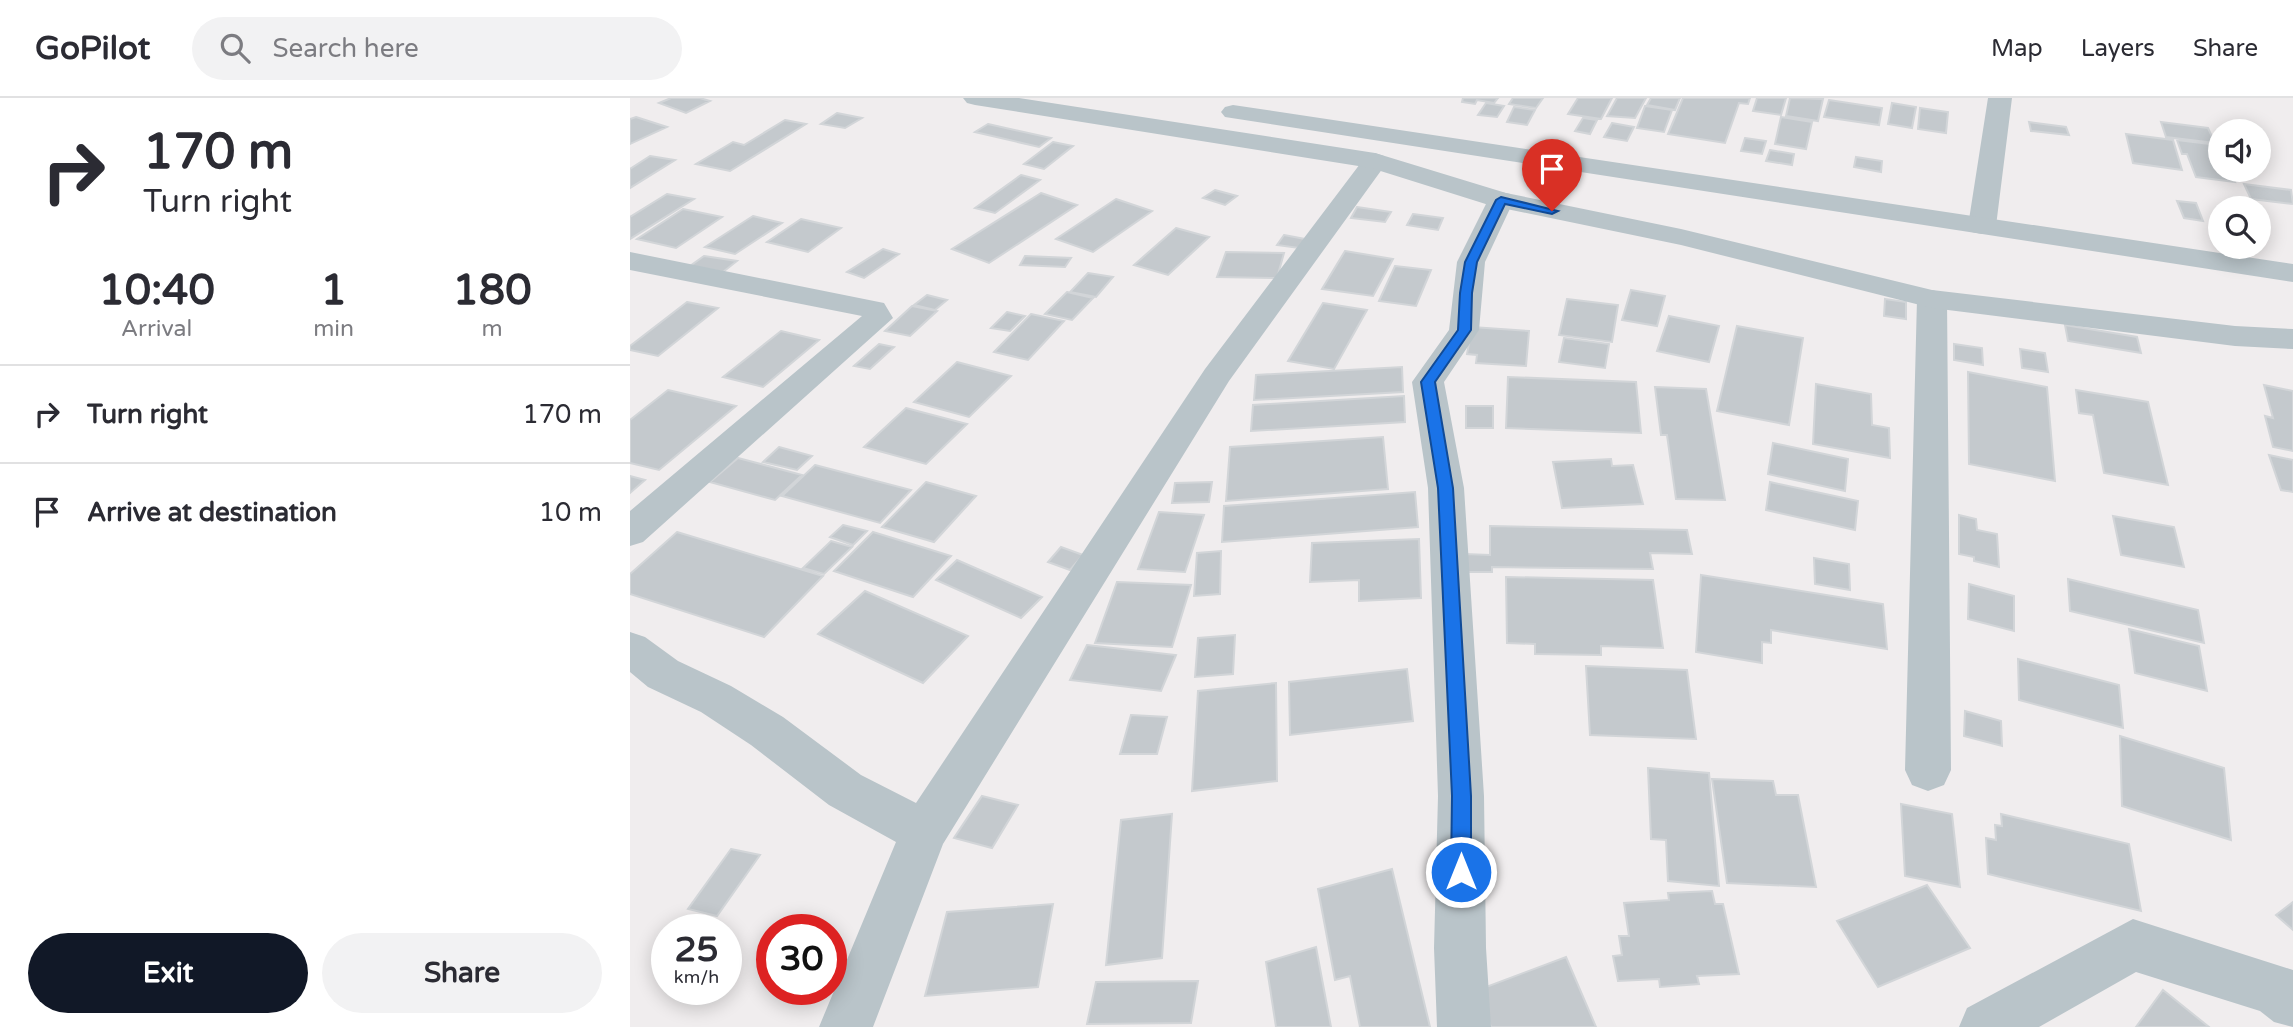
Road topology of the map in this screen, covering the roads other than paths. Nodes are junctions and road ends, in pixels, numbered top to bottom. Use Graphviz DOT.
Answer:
graph roads {
  1 [pos="975,98"];
  2 [pos="2000,98"];
  3 [pos="1215,109"];
  4 [pos="1375,160"];
  5 [pos="1501,200"];
  6 [pos="1982,226"];
  7 [pos="630,261"];
  8 [pos="2293,273"];
  9 [pos="1932,299"];
  10 [pos="2293,339"];
  11 [pos="630,532"];
  12 [pos="630,649"];
  13 [pos="1928,770"];
  14 [pos="923,832"];
  15 [pos="2293,1003"];
  16 [pos="846,1027"];
  17 [pos="1464,1027"];
  18 [pos="1986,1027"];
  1 -- 4 [label="street"];
  2 -- 6 [label="street"];
  3 -- 6 [label="street"];
  4 -- 5 [label="street"];
  4 -- 14 [label="street"];
  5 -- 9 [label="street"];
  5 -- 17 [label="street"];
  6 -- 8 [label="street"];
  7 -- 11 [label="street"];
  9 -- 10 [label="street"];
  9 -- 13 [label="street"];
  12 -- 14 [label="street"];
  14 -- 16 [label="street"];
  15 -- 18 [label="street"];
}
